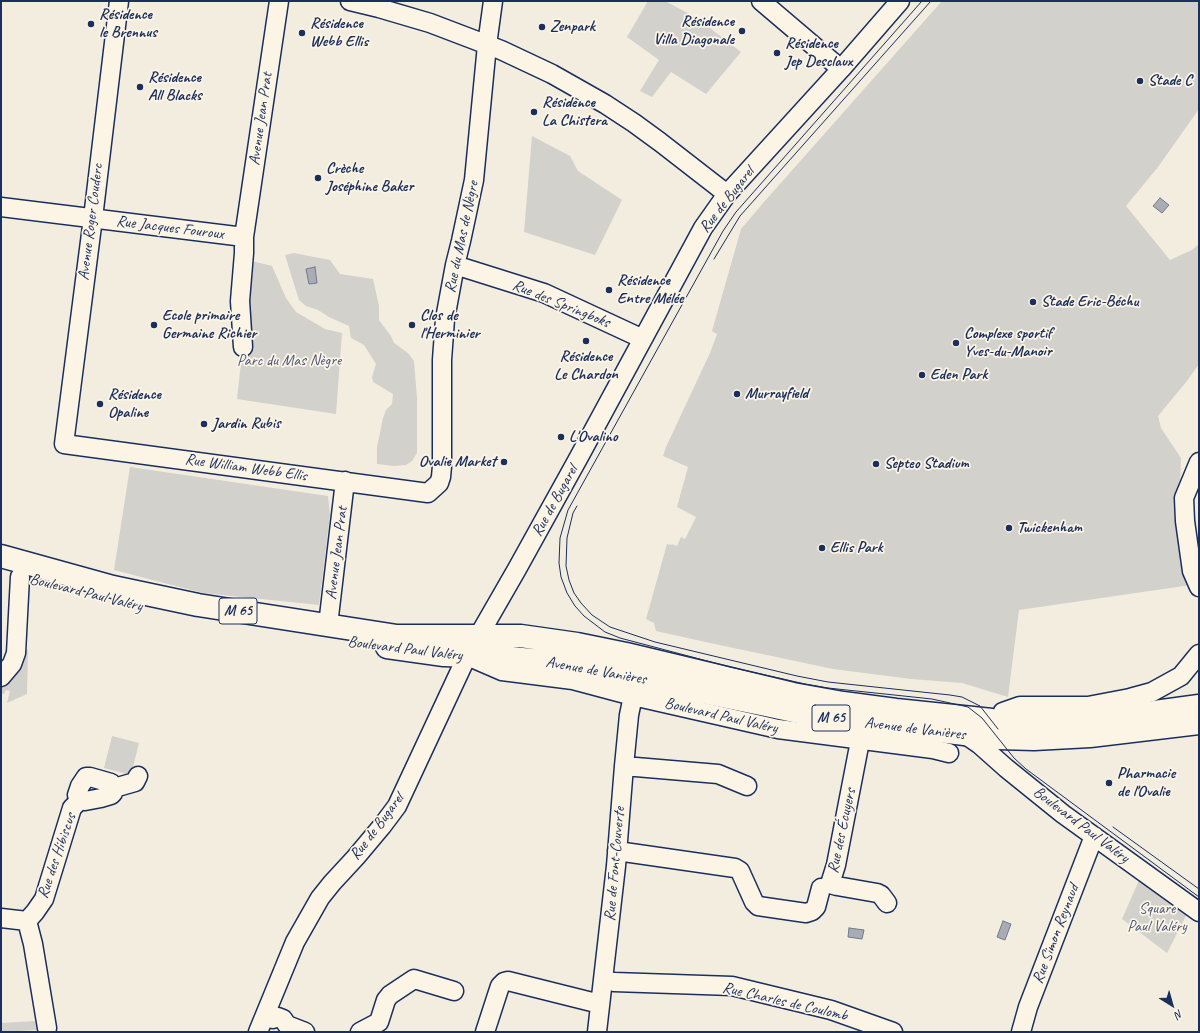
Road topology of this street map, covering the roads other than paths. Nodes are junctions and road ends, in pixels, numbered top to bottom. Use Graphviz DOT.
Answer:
graph roads {
  1 [pos="119,1"];
  2 [pos="278,1"];
  3 [pos="350,1"];
  4 [pos="493,1"];
  5 [pos="761,1"];
  6 [pos="900,1"];
  7 [pos="487,45"];
  8 [pos="841,69"];
  9 [pos="727,194"];
  10 [pos="1,207"];
  11 [pos="93,218"];
  12 [pos="244,237"];
  13 [pos="455,266"];
  14 [pos="643,339"];
  15 [pos="243,347"];
  16 [pos="64,444"];
  17 [pos="1199,462"];
  18 [pos="345,481"];
  19 [pos="428,493"];
  20 [pos="1,556"];
  21 [pos="10,574"];
  22 [pos="1199,587"];
  23 [pos="328,625"];
  24 [pos="479,636"];
  25 [pos="1199,654"];
  26 [pos="467,656"];
  27 [pos="1,677"];
  28 [pos="633,696"];
  29 [pos="1199,706"];
  30 [pos="1003,716"];
  31 [pos="1199,723"];
  32 [pos="966,735"];
  33 [pos="860,740"];
  34 [pos="949,753"];
  35 [pos="624,766"];
  36 [pos="138,776"];
  37 [pos="747,786"];
  38 [pos="1094,836"];
  39 [pos="617,851"];
  40 [pos="821,888"];
  41 [pos="887,903"];
  42 [pos="1199,912"];
  43 [pos="1,918"];
  44 [pos="27,921"];
  45 [pos="603,980"];
  46 [pos="454,991"];
  47 [pos="600,1004"];
  48 [pos="275,1020"];
  49 [pos="47,1028"];
  50 [pos="258,1032"];
  51 [pos="304,1032"];
  52 [pos="360,1032"];
  53 [pos="485,1032"];
  54 [pos="597,1032"];
  55 [pos="893,1032"];
  56 [pos="1021,1032"];
  1 -- 11 [label="street, Avenue Roger Couderc"];
  2 -- 12 [label="street, Avenue Jean Prat"];
  3 -- 7 [label="street"];
  4 -- 7 [label="street, Rue du Mas de Nègre"];
  5 -- 8 [label="street"];
  6 -- 8 [label="street, Rue de Bugarel"];
  7 -- 9 [label="street"];
  7 -- 13 [label="street, Rue du Mas de Nègre"];
  8 -- 9 [label="street, Rue de Bugarel"];
  9 -- 14 [label="street, Rue de Bugarel"];
  10 -- 11 [label="street, Rue Jacques Fouroux"];
  11 -- 12 [label="street, Rue Jacques Fouroux"];
  11 -- 16 [label="street, Avenue Roger Couderc"];
  12 -- 15 [label="street, Avenue Jean Prat"];
  13 -- 14 [label="street, Rue des Springboks"];
  13 -- 19 [label="street, Rue du Mas de Nègre"];
  14 -- 24 [label="street, Rue de Bugarel"];
  16 -- 18 [label="street, Rue William Webb Ellis"];
  17 -- 22 [label="street"];
  18 -- 19 [label="street, Rue William Webb Ellis"];
  18 -- 23 [label="street, Avenue Jean Prat"];
  20 -- 23 [label="main road, Boulevard Paul Valéry / M 65"];
  21 -- 26 [label="main road, Boulevard Paul Valéry / M 65"];
  21 -- 27 [label="street"];
  23 -- 24 [label="main road, Boulevard Paul Valéry / M 65"];
  24 -- 26 [label="street, Rue de Bugarel"];
  24 -- 30 [label="main road, Avenue de Vanières / M 65"];
  25 -- 30 [label="street"];
  26 -- 28 [label="street, Boulevard Paul Valéry"];
  26 -- 32 [label="main road, Avenue de Vanières / M 65"];
  26 -- 48 [label="street, Rue de Bugarel"];
  28 -- 33 [label="street, Boulevard Paul Valéry"];
  28 -- 35 [label="street, Rue de Font-Couverte"];
  29 -- 30 [label="main road, Avenue de Vanières / M 65"];
  31 -- 32 [label="main road, Avenue de Vanières / M 65"];
  32 -- 38 [label="street, Boulevard Paul Valéry"];
  33 -- 34 [label="street, Boulevard Paul Valéry"];
  33 -- 41 [label="street, Rue des Écuyers"];
  35 -- 37 [label="street"];
  35 -- 39 [label="street, Rue de Font-Couverte"];
  36 -- 44 [label="street, Rue des Hibiscus"];
  38 -- 42 [label="street, Boulevard Paul Valéry"];
  38 -- 56 [label="street, Rue Simon Reynaud"];
  39 -- 40 [label="street"];
  39 -- 45 [label="street, Rue de Font-Couverte"];
  43 -- 44 [label="street"];
  44 -- 49 [label="street"];
  45 -- 47 [label="street, Rue de Font-Couverte"];
  45 -- 55 [label="street, Rue Charles de Coulomb"];
  46 -- 52 [label="street"];
  47 -- 53 [label="street"];
  47 -- 54 [label="street, Rue de Font-Couverte"];
  48 -- 50 [label="street, Rue de Bugarel"];
  48 -- 51 [label="street"];
}
